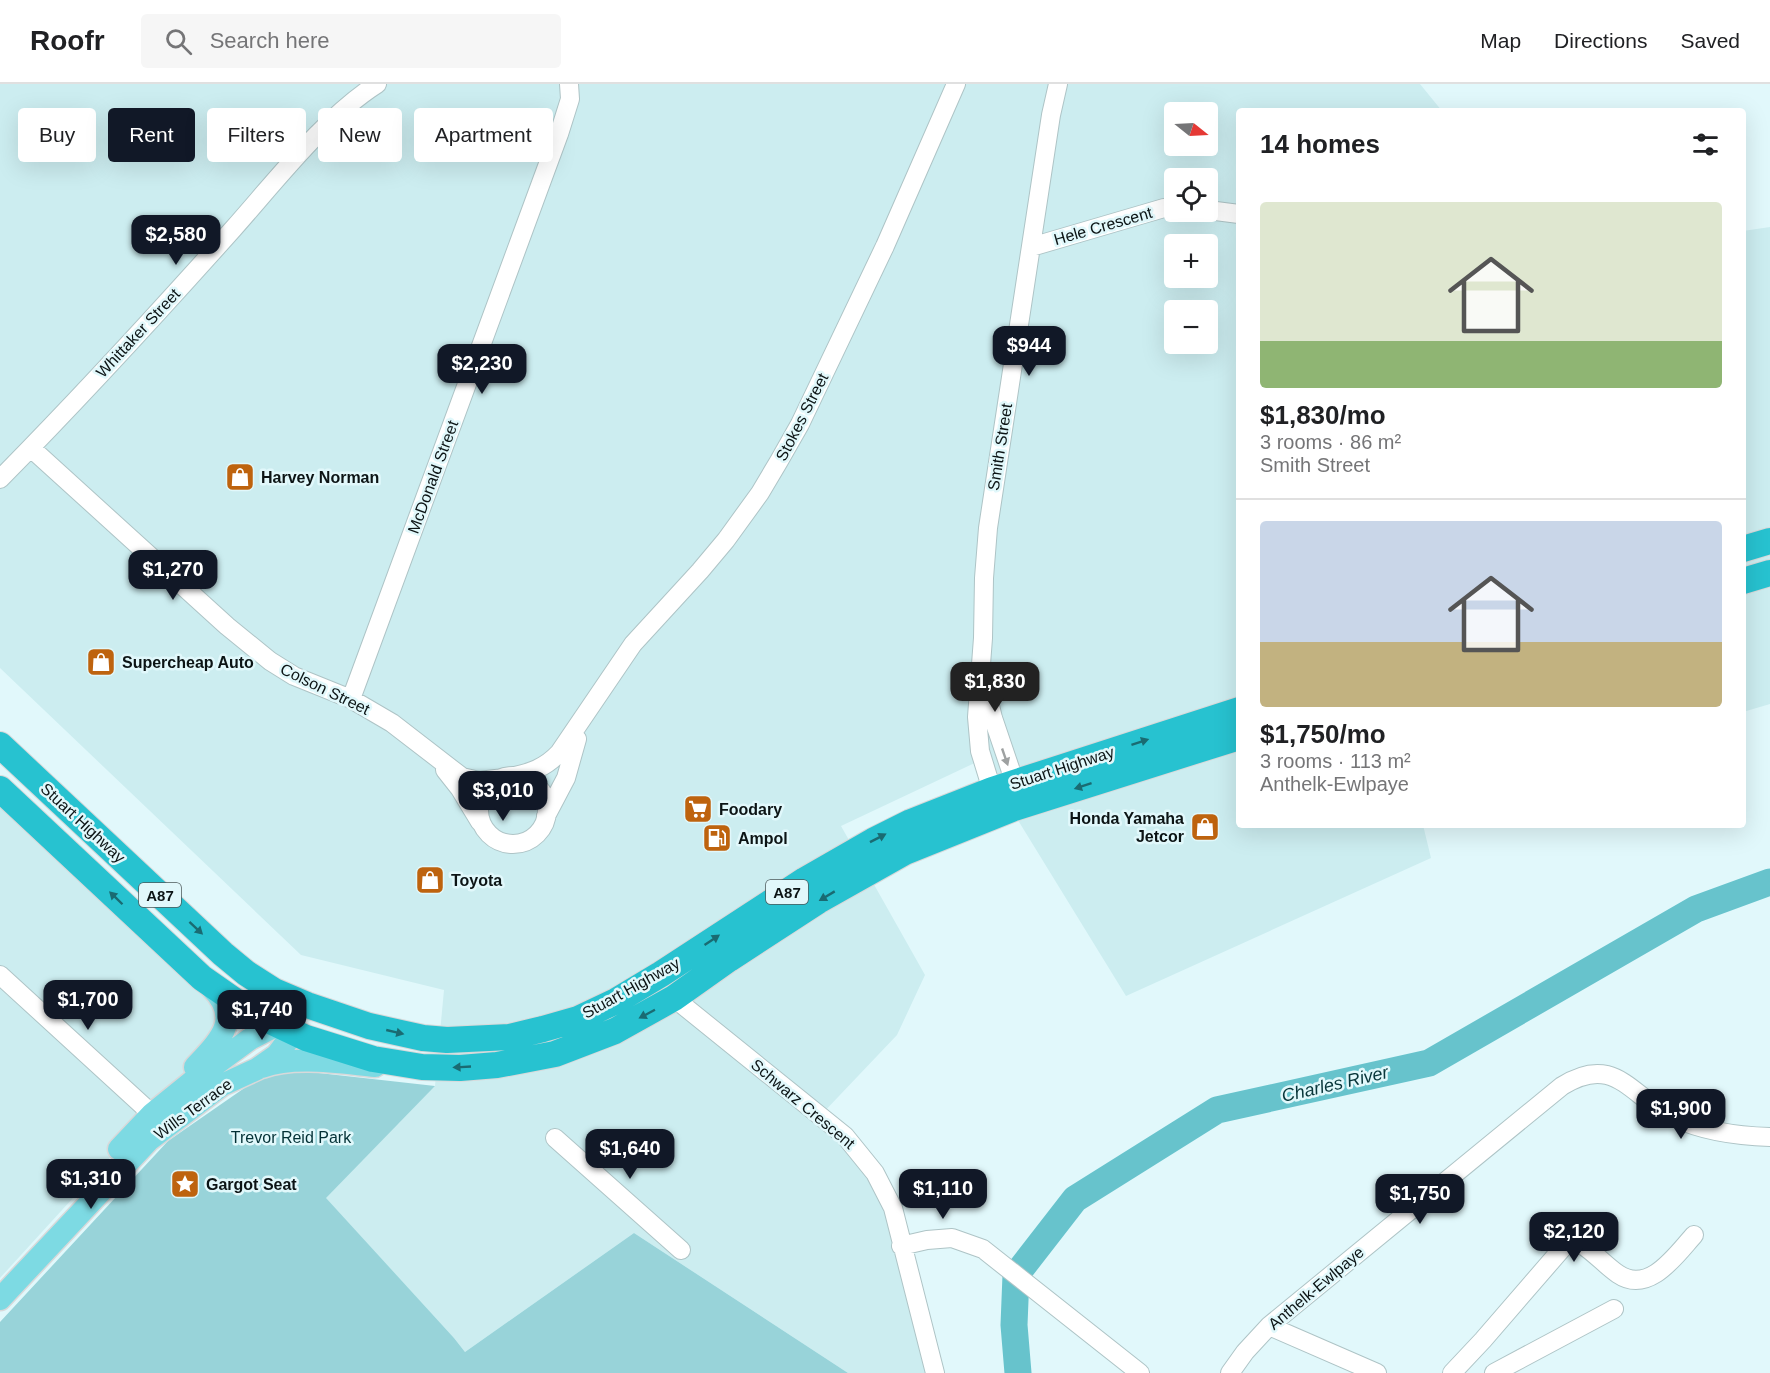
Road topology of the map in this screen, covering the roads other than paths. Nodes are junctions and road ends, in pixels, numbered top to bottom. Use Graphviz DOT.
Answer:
graph roads {
  1 [pos="377,84"];
  2 [pos="569,84"];
  3 [pos="1052,84"];
  4 [pos="1058,84"];
  5 [pos="955,85"];
  6 [pos="1051,115"];
  7 [pos="1164,208"];
  8 [pos="1218,211"];
  9 [pos="1236,214"];
  10 [pos="1031,247"];
  11 [pos="31,448"];
  12 [pos="0,479"];
  13 [pos="1770,541"];
  14 [pos="1746,548"];
  15 [pos="1770,573"];
  16 [pos="1746,580"];
  17 [pos="351,699"];
  18 [pos="590,710"];
  19 [pos="1236,711"];
  20 [pos="1236,738"];
  21 [pos="0,745"];
  22 [pos="435,757"];
  23 [pos="507,777"];
  24 [pos="0,789"];
  25 [pos="1008,798"];
  26 [pos="546,816"];
  27 [pos="483,826"];
  28 [pos="661,974"];
  29 [pos="0,975"];
  30 [pos="202,978"];
  31 [pos="259,982"];
  32 [pos="674,999"];
  33 [pos="338,1016"];
  34 [pos="285,1025"];
  35 [pos="422,1067"];
  36 [pos="257,1069"];
  37 [pos="159,1120"];
  38 [pos="1770,1137"];
  39 [pos="555,1138"];
  40 [pos="1694,1235"];
  41 [pos="901,1246"];
  42 [pos="681,1250"];
  43 [pos="0,1278"];
  44 [pos="0,1299"];
  45 [pos="1614,1309"];
  46 [pos="1269,1326"];
  47 [pos="935,1373"];
  48 [pos="1140,1373"];
  49 [pos="1230,1373"];
  50 [pos="1377,1373"];
  51 [pos="1452,1373"];
  52 [pos="1494,1373"];
  1 -- 11 [label="street, Whittaker Street"];
  2 -- 17 [label="street, McDonald Street"];
  3 -- 6 [label="street, Smith Street"];
  4 -- 6 [label="street, Smith Street"];
  5 -- 18 [label="street, Stokes Street"];
  6 -- 10 [label="street, Smith Street"];
  7 -- 10 [label="street, Hele Crescent"];
  8 -- 9 [label="street"];
  10 -- 25 [label="street, Smith Street"];
  11 -- 12 [label="street, Whittaker Street"];
  11 -- 17 [label="street, Colson Street"];
  13 -- 14 [label="highway"];
  15 -- 16 [label="highway"];
  17 -- 22 [label="street, Colson Street"];
  18 -- 23 [label="street"];
  18 -- 26 [label="street"];
  25 -- 19 [label="highway, Stuart Highway / A87, one-way"];
  20 -- 25 [label="highway, Stuart Highway / A87, one-way"];
  21 -- 31 [label="highway, Stuart Highway / A87, one-way"];
  22 -- 23 [label="street, Colson Street"];
  22 -- 27 [label="street, Colson Street"];
  23 -- 26 [label="street"];
  23 -- 27 [label="street"];
  30 -- 24 [label="highway, Stuart Highway / A87, one-way"];
  28 -- 25 [label="highway, Stuart Highway / A87, one-way"];
  25 -- 32 [label="highway, Stuart Highway / A87, one-way"];
  26 -- 27 [label="street"];
  28 -- 32 [label="highway"];
  33 -- 28 [label="highway, Stuart Highway / A87, one-way"];
  29 -- 37 [label="street"];
  30 -- 34 [label="highway, Stuart Highway / A87"];
  30 -- 37 [label="main road"];
  31 -- 33 [label="highway, Stuart Highway / A87"];
  31 -- 34 [label="main road"];
  32 -- 35 [label="highway, Stuart Highway / A87, one-way"];
  32 -- 41 [label="street, Schwarz Crescent"];
  33 -- 34 [label="main road"];
  34 -- 35 [label="highway, Stuart Highway / A87"];
  34 -- 36 [label="main road, Wills Terrace"];
  34 -- 37 [label="main road, Wills Terrace"];
  35 -- 36 [label="main road"];
  36 -- 37 [label="main road, Wills Terrace"];
  37 -- 43 [label="main road, Wills Terrace"];
  37 -- 44 [label="main road, Wills Terrace"];
  38 -- 46 [label="street, Anthelk-Ewlpaye"];
  39 -- 42 [label="street"];
  40 -- 51 [label="street"];
  41 -- 47 [label="street, Schwarz Crescent"];
  41 -- 48 [label="street"];
  45 -- 52 [label="street"];
  46 -- 49 [label="street, Anthelk-Ewlpaye"];
  46 -- 50 [label="street"];
}
